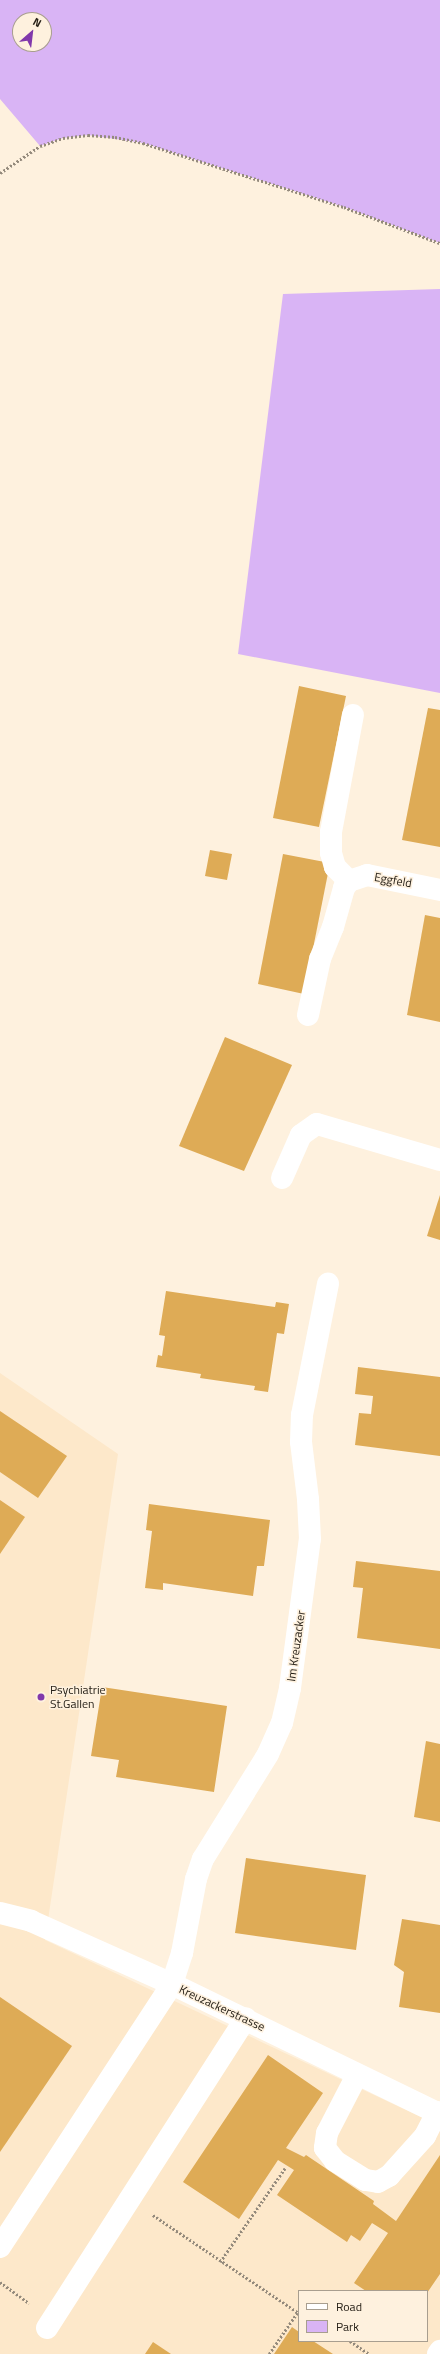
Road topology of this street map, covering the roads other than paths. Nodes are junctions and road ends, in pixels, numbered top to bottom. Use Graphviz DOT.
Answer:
graph roads {
  1 [pos="353,715"];
  2 [pos="349,881"];
  3 [pos="440,890"];
  4 [pos="308,1015"];
  5 [pos="440,1160"];
  6 [pos="282,1178"];
  7 [pos="328,1284"];
  8 [pos="0,1914"];
  9 [pos="172,1984"];
  10 [pos="246,2018"];
  11 [pos="357,2074"];
  12 [pos="438,2113"];
  13 [pos="0,2247"];
  14 [pos="50,2324"];
  15 [pos="440,2351"];
  16 [pos="438,2354"];
  1 -- 2 [label="street"];
  2 -- 3 [label="street, Eggfeld"];
  2 -- 4 [label="street"];
  5 -- 6 [label="street"];
  7 -- 9 [label="street, Im Kreuzacker"];
  8 -- 9 [label="street, Kreuzackerstrasse"];
  9 -- 10 [label="street, Kreuzackerstrasse"];
  9 -- 13 [label="street, Im Kreuzacker"];
  10 -- 11 [label="street, Kreuzackerstrasse"];
  10 -- 14 [label="street"];
  11 -- 12 [label="street, Kreuzackerstrasse"];
  11 -- 12 [label="street"];
  15 -- 16 [label="street"];
}
